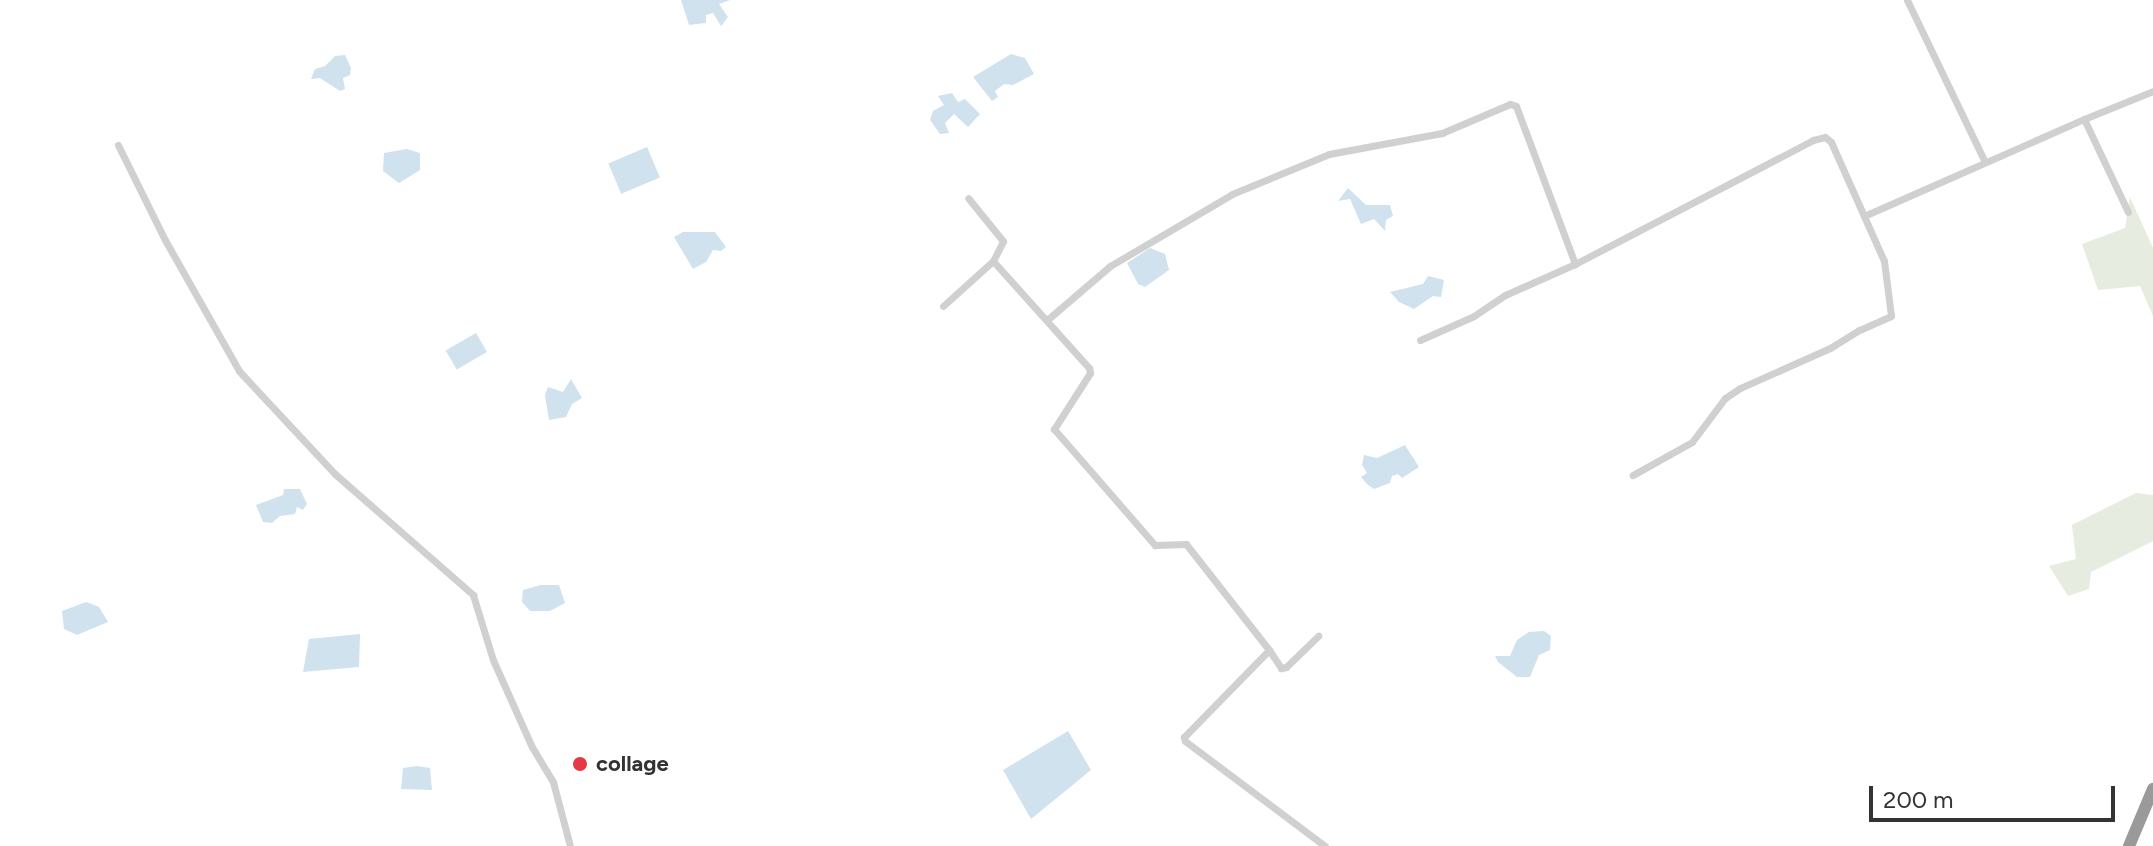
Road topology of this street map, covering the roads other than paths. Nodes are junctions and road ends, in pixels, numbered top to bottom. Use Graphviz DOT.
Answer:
graph roads {
  1 [pos="1907,0"];
  2 [pos="2153,91"];
  3 [pos="2084,119"];
  4 [pos="118,145"];
  5 [pos="1985,162"];
  6 [pos="968,198"];
  7 [pos="2128,212"];
  8 [pos="1864,216"];
  9 [pos="993,261"];
  10 [pos="1575,264"];
  11 [pos="943,306"];
  12 [pos="1047,320"];
  13 [pos="1420,340"];
  14 [pos="1633,475"];
  15 [pos="1318,636"];
  16 [pos="1269,650"];
  17 [pos="2153,789"];
  18 [pos="570,846"];
  19 [pos="1325,846"];
  20 [pos="2129,846"];
  1 -- 5 [label="street"];
  2 -- 3 [label="street"];
  3 -- 5 [label="street"];
  3 -- 7 [label="street"];
  4 -- 18 [label="street"];
  5 -- 8 [label="street"];
  6 -- 9 [label="street"];
  8 -- 10 [label="street"];
  8 -- 14 [label="street"];
  9 -- 11 [label="street"];
  9 -- 12 [label="street"];
  10 -- 12 [label="street"];
  10 -- 13 [label="street"];
  12 -- 16 [label="street"];
  15 -- 16 [label="street"];
  16 -- 19 [label="street"];
  17 -- 20 [label="highway"];
}
